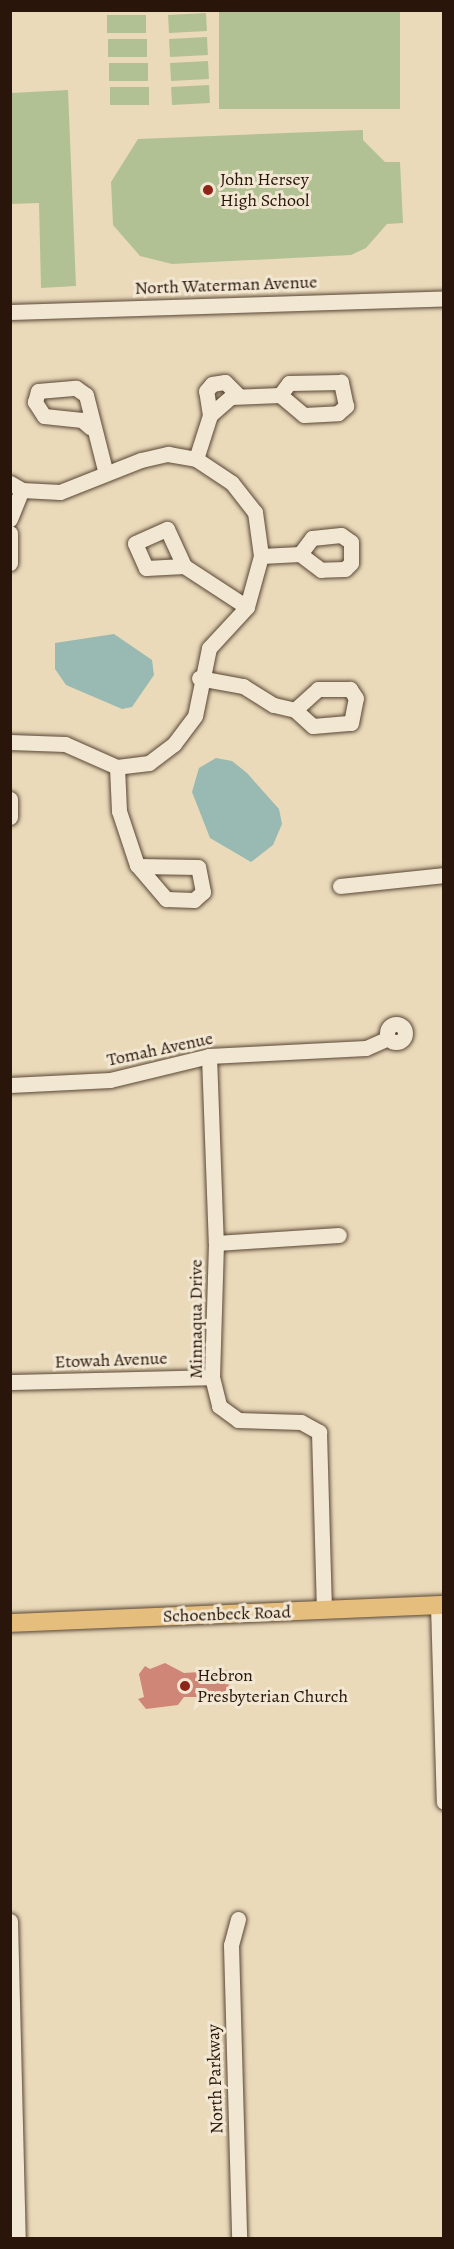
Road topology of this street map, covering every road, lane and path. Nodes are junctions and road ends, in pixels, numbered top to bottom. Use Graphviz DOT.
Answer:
graph roads {
  1 [pos="444,298"];
  2 [pos="10,312"];
  3 [pos="280,394"];
  4 [pos="238,395"];
  5 [pos="210,415"];
  6 [pos="90,427"];
  7 [pos="195,459"];
  8 [pos="105,470"];
  9 [pos="16,487"];
  10 [pos="10,519"];
  11 [pos="10,533"];
  12 [pos="300,554"];
  13 [pos="261,556"];
  14 [pos="10,563"];
  15 [pos="184,566"];
  16 [pos="247,607"];
  17 [pos="199,678"];
  18 [pos="295,710"];
  19 [pos="10,742"];
  20 [pos="117,767"];
  21 [pos="10,799"];
  22 [pos="10,816"];
  23 [pos="139,866"];
  24 [pos="444,875"];
  25 [pos="340,886"];
  26 [pos="388,1038"];
  27 [pos="209,1056"];
  28 [pos="10,1085"];
  29 [pos="339,1235"];
  30 [pos="216,1243"];
  31 [pos="10,1373"];
  32 [pos="212,1377"];
  33 [pos="11,1382"];
  34 [pos="441,1605"];
  35 [pos="324,1610"];
  36 [pos="10,1623"];
  37 [pos="444,1802"];
  38 [pos="238,1919"];
  39 [pos="10,1921"];
  40 [pos="18,2238"];
  41 [pos="239,2238"];
  1 -- 2 [label="street, North Waterman Avenue"];
  3 -- 4 [label="street"];
  4 -- 5 [label="street"];
  4 -- 5 [label="street"];
  5 -- 7 [label="street"];
  6 -- 8 [label="street"];
  7 -- 8 [label="street"];
  7 -- 13 [label="street"];
  8 -- 9 [label="street"];
  9 -- 10 [label="street"];
  11 -- 14 [label="street"];
  12 -- 13 [label="street"];
  13 -- 16 [label="street"];
  15 -- 16 [label="street"];
  16 -- 17 [label="street"];
  17 -- 18 [label="street"];
  17 -- 20 [label="street"];
  19 -- 20 [label="street"];
  20 -- 23 [label="street"];
  21 -- 22 [label="street"];
  24 -- 25 [label="street"];
  26 -- 27 [label="street, Tomah Avenue"];
  27 -- 28 [label="street, Tomah Avenue"];
  27 -- 30 [label="street, Minnaqua Drive"];
  29 -- 30 [label="street"];
  30 -- 32 [label="street, Minnaqua Drive"];
  31 -- 33 [label="street"];
  32 -- 33 [label="street, Etowah Avenue"];
  32 -- 35 [label="street, Minnaqua Drive"];
  34 -- 35 [label="main road, Schoenbeck Road"];
  34 -- 37 [label="street"];
  35 -- 36 [label="main road, Schoenbeck Road"];
  38 -- 41 [label="street, North Parkway"];
  39 -- 40 [label="street"];
}
